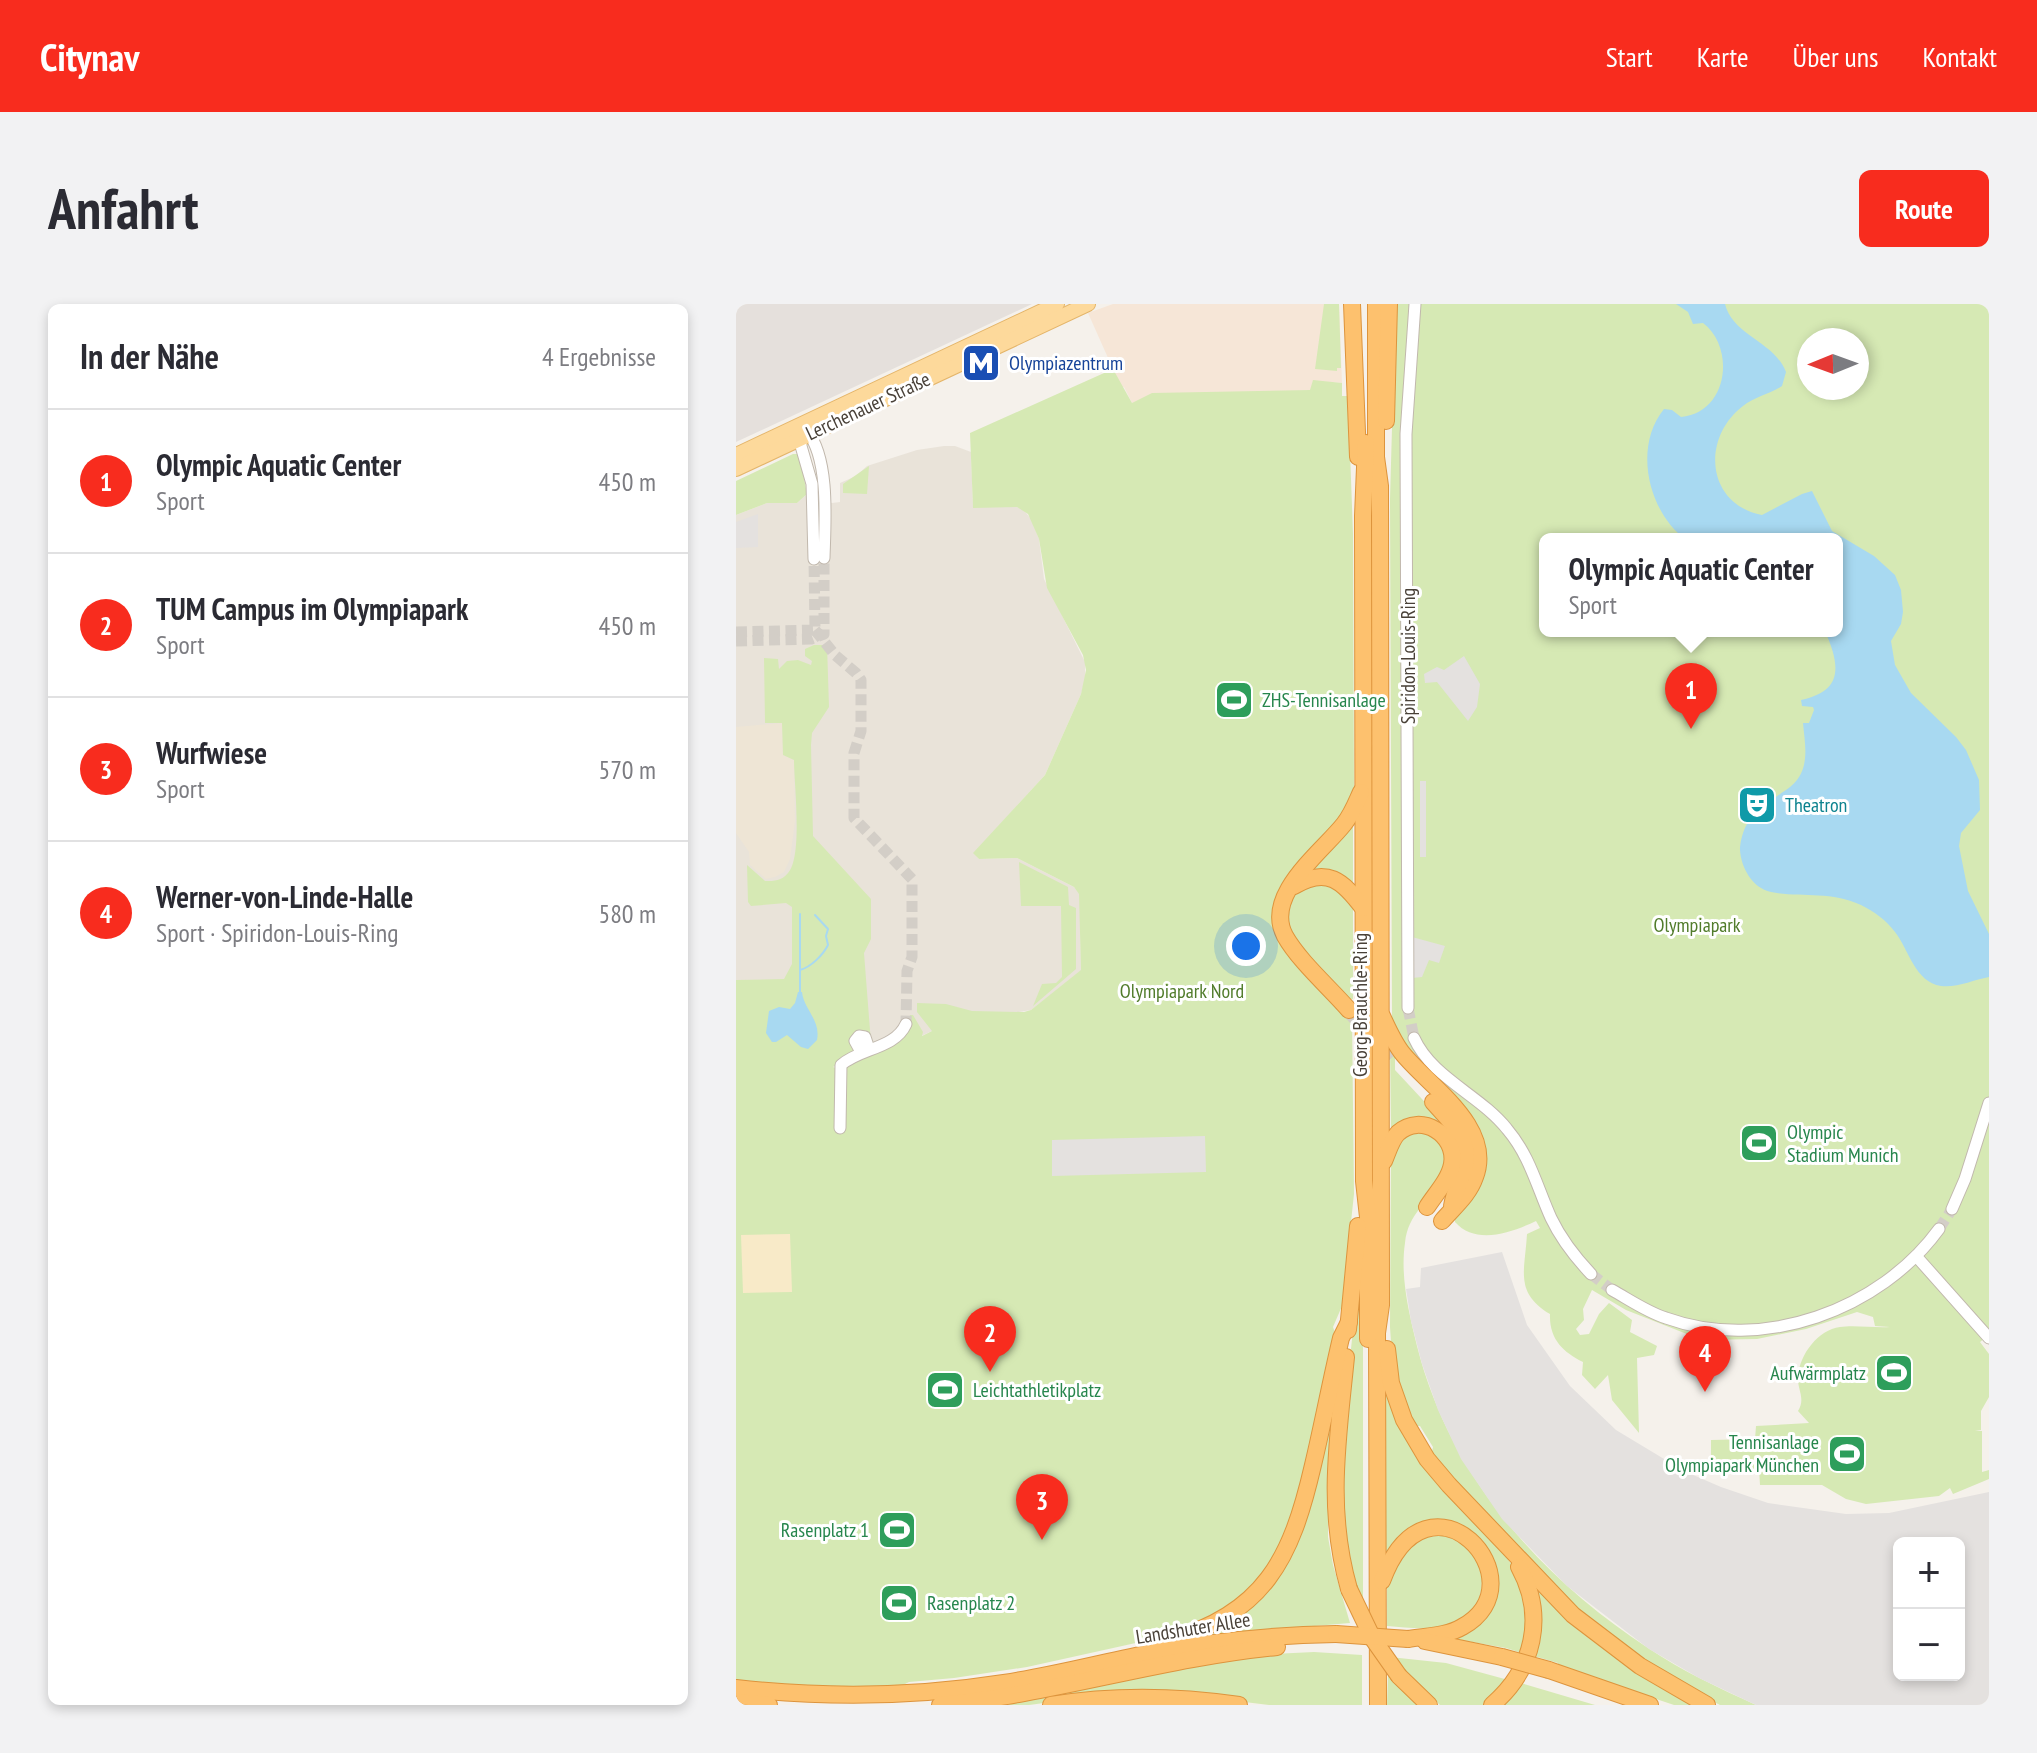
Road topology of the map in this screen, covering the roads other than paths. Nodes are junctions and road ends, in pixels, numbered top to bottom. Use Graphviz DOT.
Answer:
graph roads {
  1 [pos="1057,304"];
  2 [pos="1088,304"];
  3 [pos="1352,304"];
  4 [pos="1367,304"];
  5 [pos="1376,304"];
  6 [pos="1389,304"];
  7 [pos="1415,304"];
  8 [pos="804,432"];
  9 [pos="736,455"];
  10 [pos="736,469"];
  11 [pos="1371,486"];
  12 [pos="812,497"];
  13 [pos="825,504"];
  14 [pos="1363,786"];
  15 [pos="1290,889"];
  16 [pos="1364,909"];
  17 [pos="1408,1008"];
  18 [pos="1349,1010"];
  19 [pos="1380,1013"];
  20 [pos="906,1024"];
  21 [pos="1414,1038"];
  22 [pos="1395,1059"];
  23 [pos="1989,1103"];
  24 [pos="840,1128"];
  25 [pos="1381,1170"];
  26 [pos="1461,1178"];
  27 [pos="1364,1181"];
  28 [pos="1952,1209"];
  29 [pos="1939,1229"];
  30 [pos="1916,1256"];
  31 [pos="1591,1274"];
  32 [pos="1612,1290"];
  33 [pos="1381,1305"];
  34 [pos="1349,1322"];
  35 [pos="1989,1338"];
  36 [pos="1510,1551"];
  37 [pos="1378,1590"];
  38 [pos="1337,1639"];
  39 [pos="1408,1644"];
  40 [pos="1107,1662"];
  41 [pos="1547,1675"];
  42 [pos="736,1688"];
  43 [pos="736,1702"];
  44 [pos="767,1705"];
  45 [pos="940,1705"];
  46 [pos="1051,1705"];
  47 [pos="1239,1705"];
  48 [pos="1368,1705"];
  49 [pos="1378,1705"];
  50 [pos="1429,1705"];
  51 [pos="1492,1705"];
  52 [pos="1619,1705"];
  53 [pos="1650,1705"];
  54 [pos="1707,1705"];
  1 -- 8 [label="main road, Lerchenauer Straße"];
  2 -- 8 [label="main road, Lerchenauer Straße"];
  3 -- 11 [label="highway"];
  4 -- 11 [label="highway, Georg-Brauchle-Ring"];
  5 -- 11 [label="highway, Georg-Brauchle-Ring"];
  6 -- 11 [label="highway"];
  7 -- 17 [label="street, Spiridon-Louis-Ring"];
  8 -- 9 [label="main road, Lerchenauer Straße"];
  8 -- 10 [label="main road, Lerchenauer Straße"];
  8 -- 12 [label="street"];
  8 -- 13 [label="street"];
  11 -- 14 [label="highway, Georg-Brauchle-Ring"];
  11 -- 19 [label="highway, Georg-Brauchle-Ring"];
  12 -- 13 [label="street"];
  12 -- 13 [label="street"];
  14 -- 15 [label="highway"];
  14 -- 16 [label="highway, Georg-Brauchle-Ring"];
  15 -- 16 [label="highway"];
  15 -- 18 [label="highway"];
  16 -- 27 [label="highway, Georg-Brauchle-Ring"];
  19 -- 25 [label="highway, Georg-Brauchle-Ring"];
  19 -- 26 [label="highway"];
  20 -- 24 [label="street"];
  21 -- 31 [label="street"];
  22 -- 26 [label="highway"];
  23 -- 28 [label="street"];
  25 -- 26 [label="highway"];
  25 -- 33 [label="highway, Georg-Brauchle-Ring"];
  27 -- 34 [label="highway"];
  27 -- 48 [label="highway, Georg-Brauchle-Ring"];
  29 -- 30 [label="street"];
  30 -- 32 [label="street"];
  30 -- 35 [label="street"];
  33 -- 36 [label="highway"];
  33 -- 37 [label="highway, Georg-Brauchle-Ring"];
  34 -- 40 [label="highway"];
  34 -- 50 [label="highway, bridge"];
  36 -- 51 [label="highway"];
  36 -- 54 [label="highway"];
  37 -- 39 [label="highway"];
  37 -- 49 [label="highway, Georg-Brauchle-Ring"];
  38 -- 39 [label="highway, Landshuter Allee, bridge"];
  38 -- 40 [label="highway, Landshuter Allee"];
  38 -- 45 [label="highway, Landshuter Allee"];
  39 -- 41 [label="highway, Landshuter Allee, bridge"];
  40 -- 42 [label="highway, Landshuter Allee"];
  41 -- 52 [label="highway, Landshuter Allee"];
  41 -- 53 [label="highway, Landshuter Allee"];
  43 -- 44 [label="highway"];
  46 -- 47 [label="highway"];
}
